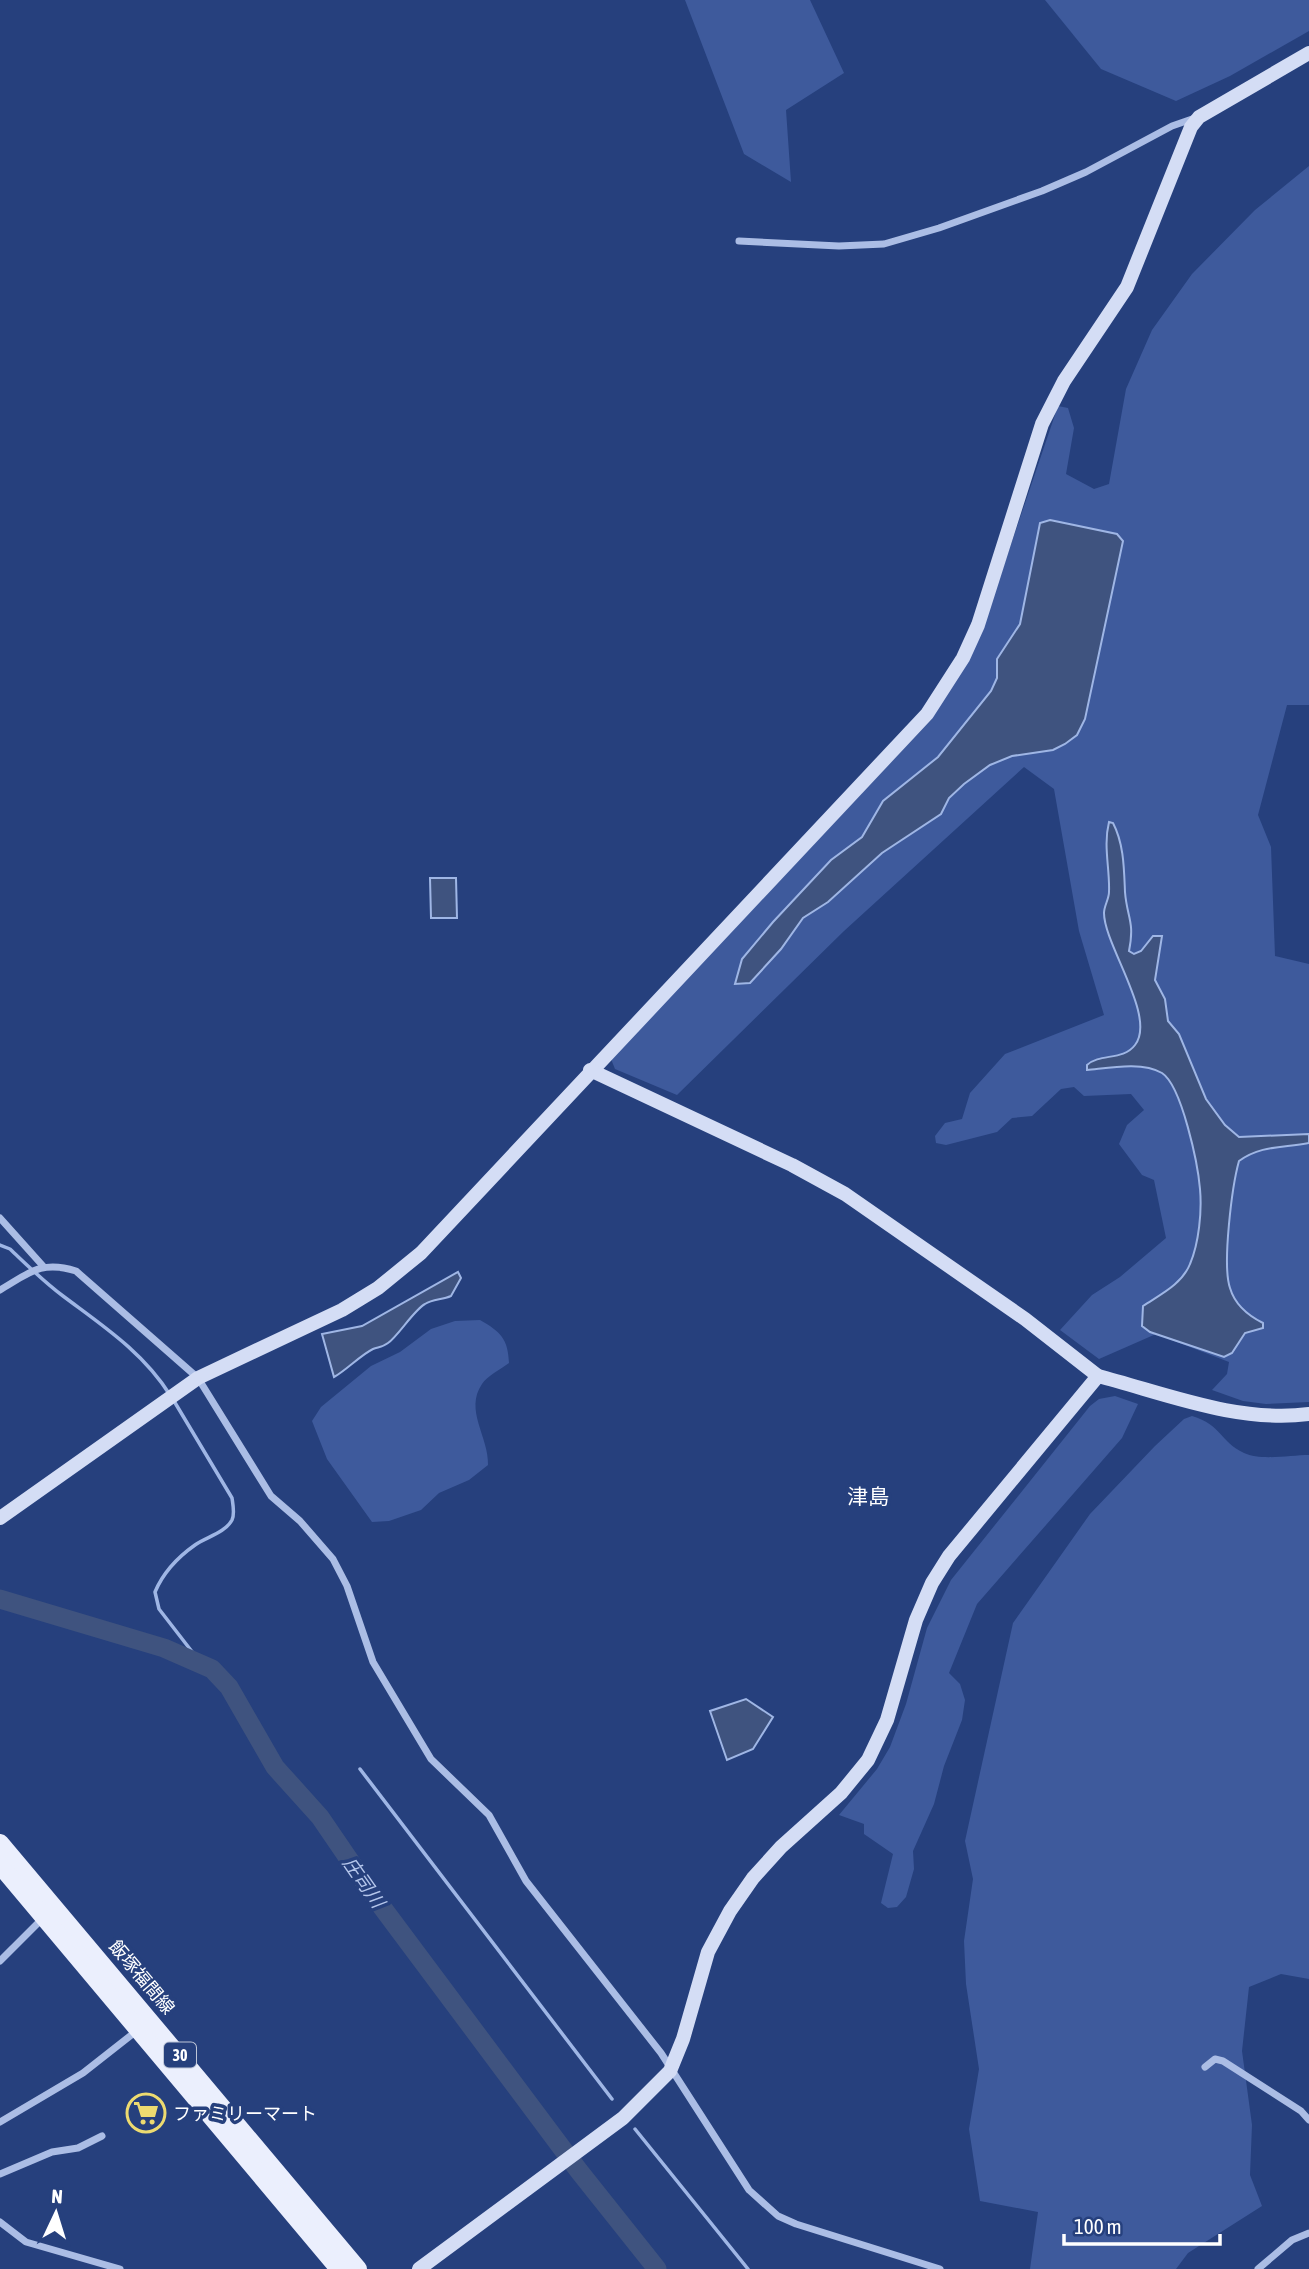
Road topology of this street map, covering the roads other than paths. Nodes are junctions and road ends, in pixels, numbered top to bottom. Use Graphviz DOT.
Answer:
graph roads {
  1 [pos="1309,53"];
  2 [pos="1199,117"];
  3 [pos="738,241"];
  4 [pos="590,1070"];
  5 [pos="0,1217"];
  6 [pos="43,1266"];
  7 [pos="0,1290"];
  8 [pos="1103,1377"];
  9 [pos="198,1378"];
  10 [pos="1309,1414"];
  11 [pos="0,1518"];
  12 [pos="0,1843"];
  13 [pos="0,1865"];
  14 [pos="45,1917"];
  15 [pos="0,1961"];
  16 [pos="139,2029"];
  17 [pos="1205,2067"];
  18 [pos="670,2071"];
  19 [pos="1309,2120"];
  20 [pos="0,2122"];
  21 [pos="102,2136"];
  22 [pos="0,2174"];
  23 [pos="1,2225"];
  24 [pos="1309,2233"];
  25 [pos="120,2269"];
  26 [pos="339,2269"];
  27 [pos="358,2269"];
  28 [pos="419,2269"];
  29 [pos="940,2269"];
  30 [pos="1258,2269"];
  1 -- 2 [label="street"];
  2 -- 3 [label="street"];
  2 -- 4 [label="street"];
  4 -- 8 [label="street"];
  4 -- 9 [label="street"];
  5 -- 6 [label="street"];
  6 -- 7 [label="street"];
  6 -- 9 [label="street"];
  8 -- 10 [label="street"];
  8 -- 18 [label="street"];
  9 -- 11 [label="street"];
  9 -- 18 [label="street"];
  12 -- 27 [label="main road, 飯塚福間線 / 30"];
  13 -- 14 [label="main road, 飯塚福間線 / 30"];
  14 -- 15 [label="street"];
  14 -- 16 [label="main road, 飯塚福間線 / 30"];
  16 -- 20 [label="street"];
  16 -- 26 [label="main road, 飯塚福間線 / 30"];
  17 -- 19 [label="street"];
  18 -- 28 [label="street"];
  18 -- 29 [label="street"];
  21 -- 22 [label="street"];
  23 -- 25 [label="street"];
  24 -- 30 [label="street"];
}
